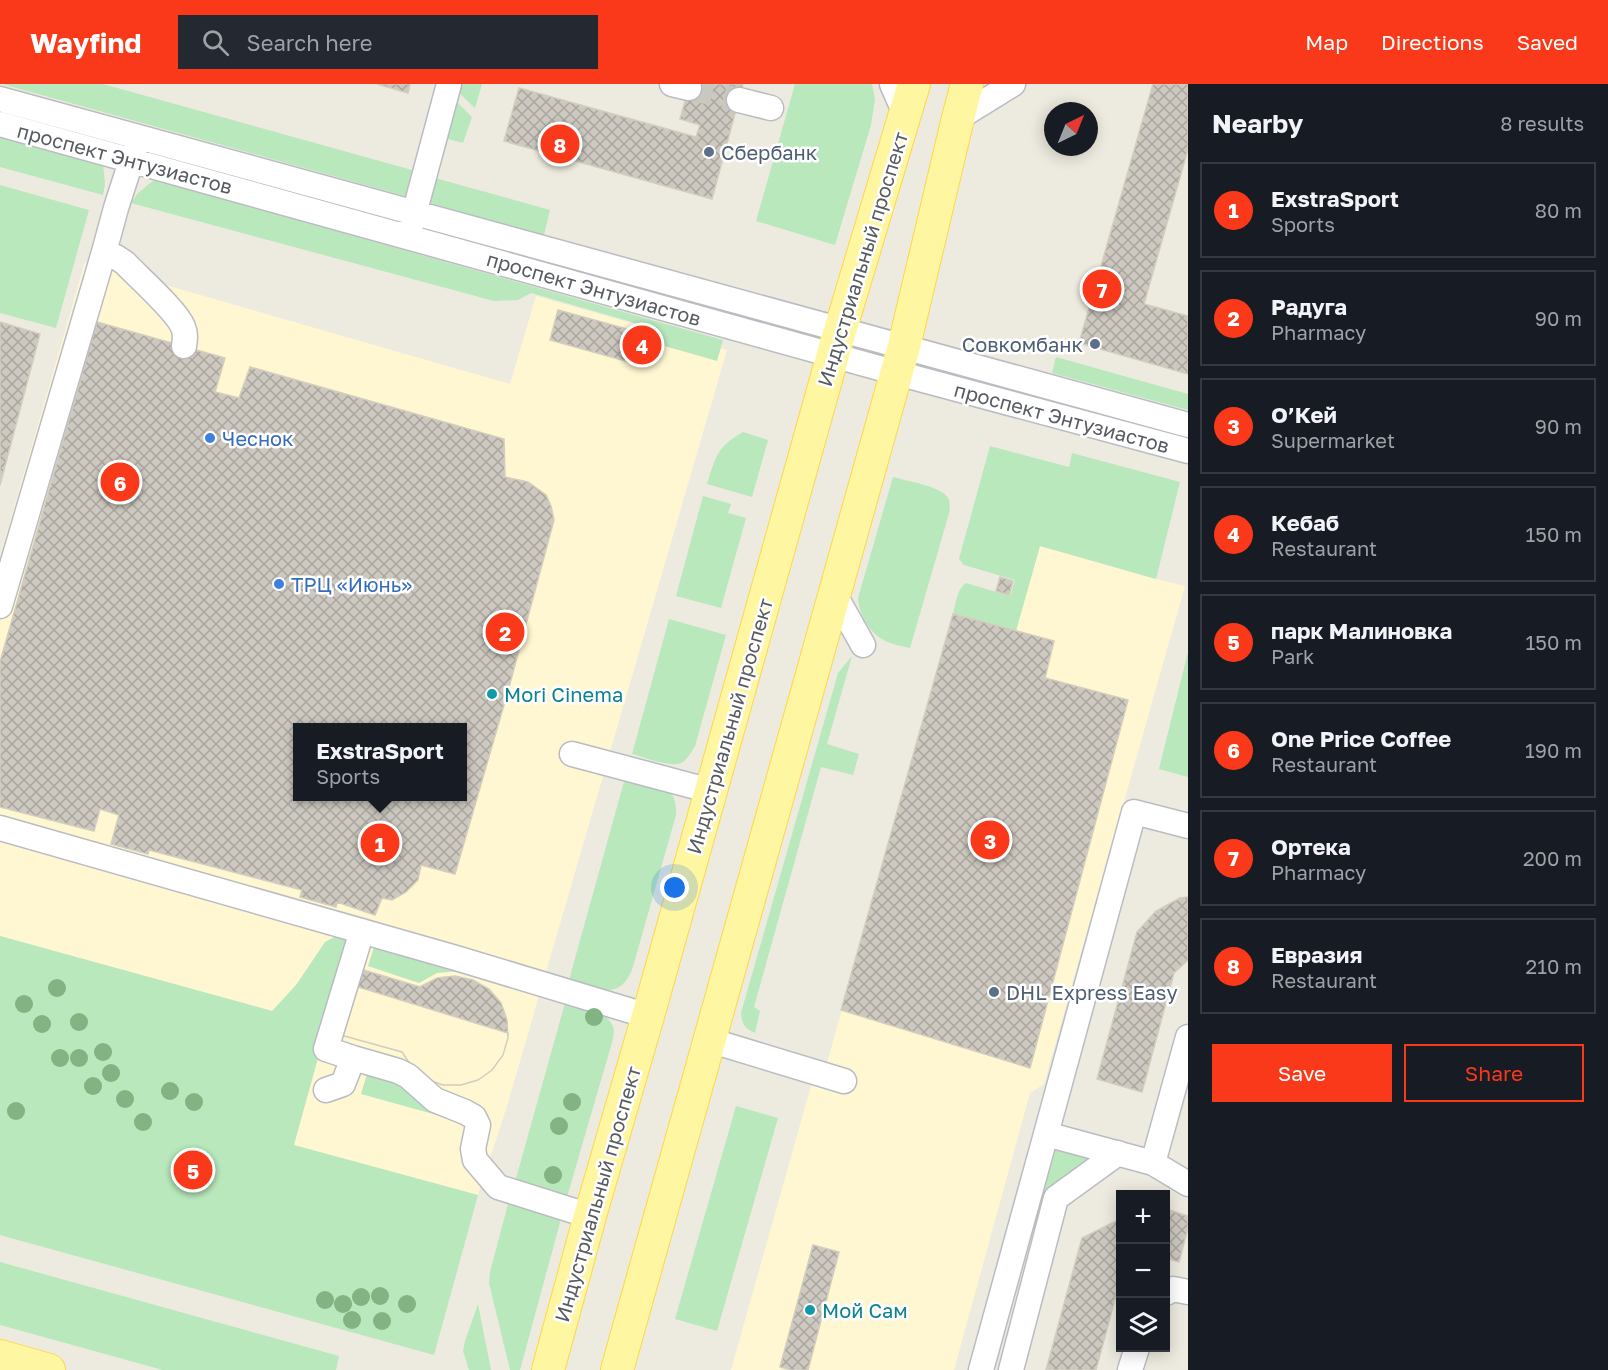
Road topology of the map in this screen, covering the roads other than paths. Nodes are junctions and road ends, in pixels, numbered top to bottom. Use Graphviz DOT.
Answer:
graph roads {
  1 [pos="448,84"];
  2 [pos="892,84"];
  3 [pos="914,84"];
  4 [pos="967,84"];
  5 [pos="1013,84"];
  6 [pos="0,99"];
  7 [pos="739,100"];
  8 [pos="771,108"];
  9 [pos="906,116"];
  10 [pos="958,117"];
  11 [pos="0,123"];
  12 [pos="135,149"];
  13 [pos="414,213"];
  14 [pos="408,237"];
  15 [pos="104,252"];
  16 [pos="836,342"];
  17 [pos="184,346"];
  18 [pos="901,360"];
  19 [pos="1188,425"];
  20 [pos="1188,451"];
  21 [pos="835,595"];
  22 [pos="0,606"];
  23 [pos="862,645"];
  24 [pos="572,754"];
  25 [pos="711,790"];
  26 [pos="1188,826"];
  27 [pos="0,828"];
  28 [pos="362,931"];
  29 [pos="648,1016"];
  30 [pos="1188,1037"];
  31 [pos="710,1040"];
  32 [pos="353,1058"];
  33 [pos="843,1081"];
  34 [pos="326,1090"];
  35 [pos="1046,1134"];
  36 [pos="1118,1153"];
  37 [pos="1153,1163"];
  38 [pos="1188,1184"];
  39 [pos="590,1216"];
  40 [pos="1170,1291"];
  41 [pos="1188,1292"];
  42 [pos="1136,1352"];
  43 [pos="0,1356"];
  44 [pos="49,1370"];
  45 [pos="548,1370"];
  46 [pos="617,1370"];
  47 [pos="981,1370"];
  48 [pos="1011,1370"];
  49 [pos="1131,1370"];
  1 -- 13 [label="street"];
  2 -- 9 [label="street"];
  3 -- 9 [label="main road, Индустриальный проспект"];
  4 -- 10 [label="main road"];
  5 -- 10 [label="street"];
  6 -- 12 [label="street, проспект Энтузиастов"];
  7 -- 8 [label="street"];
  9 -- 16 [label="main road, Индустриальный проспект"];
  10 -- 18 [label="main road"];
  11 -- 12 [label="street, проспект Энтузиастов"];
  12 -- 13 [label="street, проспект Энтузиастов"];
  12 -- 14 [label="street, проспект Энтузиастов"];
  12 -- 15 [label="street"];
  13 -- 14 [label="street"];
  13 -- 16 [label="street, проспект Энтузиастов"];
  14 -- 16 [label="street, проспект Энтузиастов"];
  15 -- 17 [label="street"];
  15 -- 22 [label="street"];
  16 -- 18 [label="street, проспект Энтузиастов"];
  16 -- 25 [label="main road, Индустриальный проспект"];
  18 -- 19 [label="street, проспект Энтузиастов"];
  18 -- 20 [label="street, проспект Энтузиастов"];
  18 -- 21 [label="main road"];
  21 -- 23 [label="street"];
  21 -- 31 [label="main road"];
  24 -- 25 [label="street"];
  25 -- 29 [label="main road, Индустриальный проспект"];
  26 -- 35 [label="street"];
  27 -- 28 [label="street"];
  28 -- 29 [label="street"];
  28 -- 32 [label="street"];
  29 -- 39 [label="main road, Индустриальный проспект"];
  30 -- 37 [label="street"];
  31 -- 33 [label="street"];
  31 -- 46 [label="main road"];
  32 -- 34 [label="street"];
  32 -- 39 [label="street"];
  35 -- 36 [label="street"];
  35 -- 47 [label="street"];
  36 -- 37 [label="street"];
  36 -- 48 [label="street"];
  37 -- 38 [label="street"];
  39 -- 45 [label="main road, Индустриальный проспект"];
  40 -- 41 [label="street"];
  42 -- 49 [label="street"];
  43 -- 44 [label="main road"];
}
